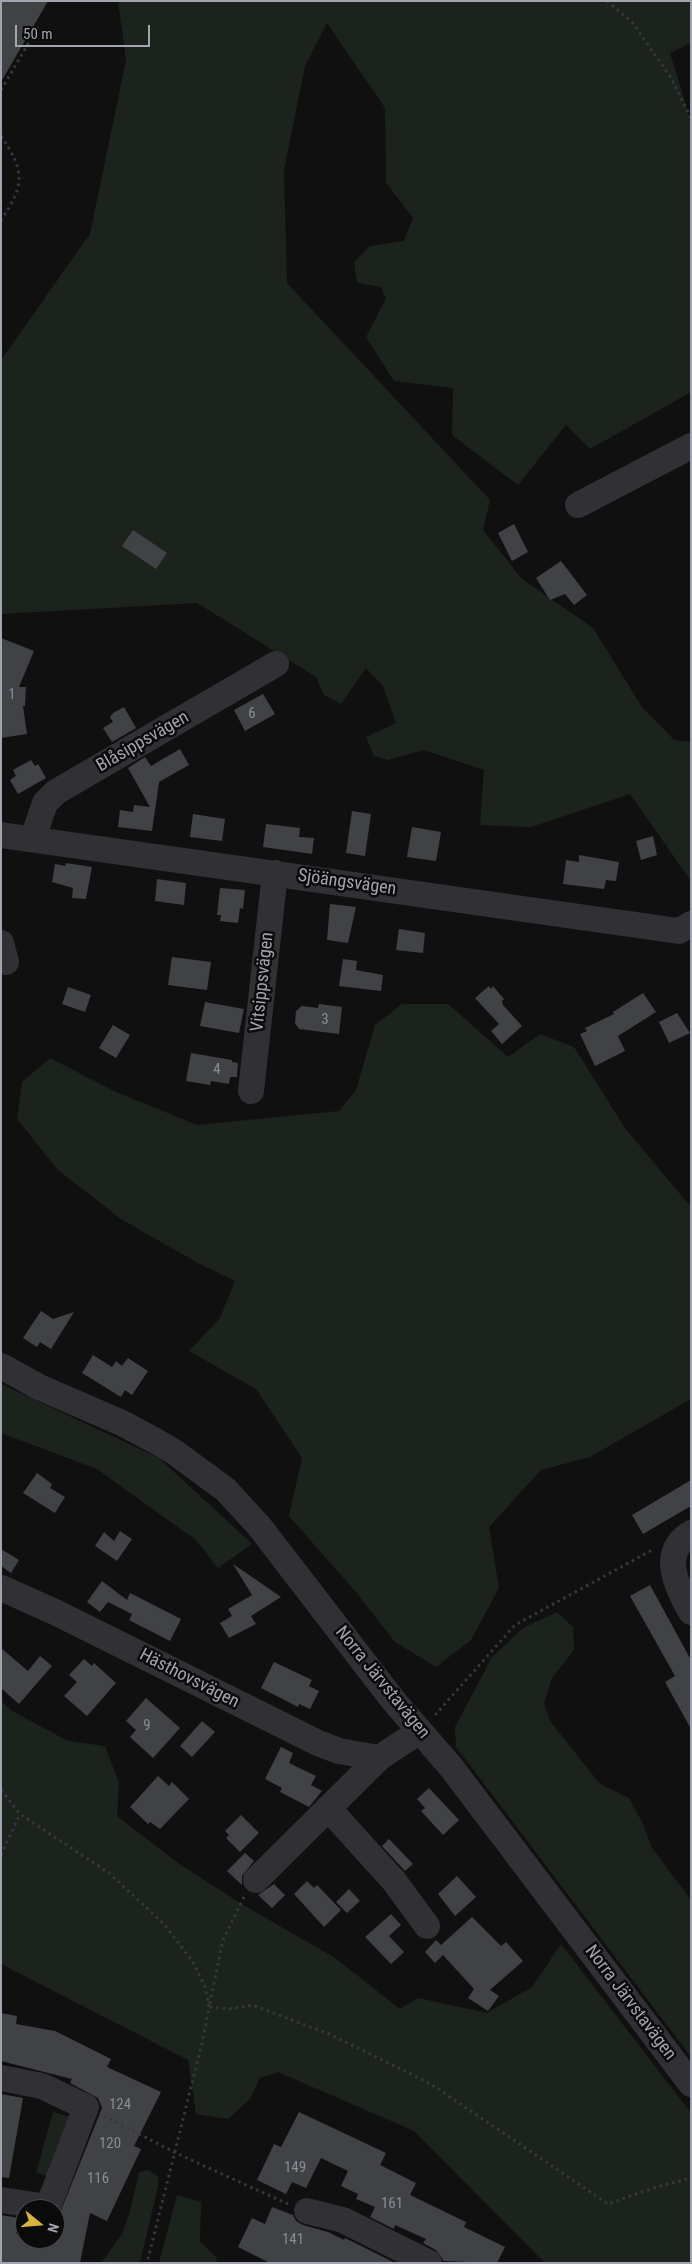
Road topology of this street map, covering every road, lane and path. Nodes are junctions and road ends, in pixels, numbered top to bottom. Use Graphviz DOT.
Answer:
graph roads {
  1 [pos="607,1"];
  2 [pos="38,27"];
  3 [pos="1,90"];
  4 [pos="691,118"];
  5 [pos="1,136"];
  6 [pos="1,220"];
  7 [pos="691,446"];
  8 [pos="578,505"];
  9 [pos="276,664"];
  10 [pos="1,835"];
  11 [pos="33,838"];
  12 [pos="275,873"];
  13 [pos="687,934"];
  14 [pos="251,1091"];
  15 [pos="1,1366"];
  16 [pos="688,1535"];
  17 [pos="1,1588"];
  18 [pos="691,1612"];
  19 [pos="420,1731"];
  20 [pos="380,1758"];
  21 [pos="1,1790"];
  22 [pos="328,1808"];
  23 [pos="20,1814"];
  24 [pos="1,1855"];
  25 [pos="256,1880"];
  26 [pos="427,1926"];
  27 [pos="209,2007"];
  28 [pos="1,2078"];
  29 [pos="691,2084"];
  30 [pos="86,2107"];
  31 [pos="176,2153"];
  32 [pos="691,2178"];
  33 [pos="1,2200"];
  34 [pos="307,2211"];
  35 [pos="147,2263"];
  36 [pos="430,2263"];
  1 -- 4 [label="path"];
  2 -- 3 [label="path"];
  5 -- 6 [label="path"];
  7 -- 8 [label="street"];
  9 -- 11 [label="street, Blåsippsvägen"];
  10 -- 11 [label="street, Sjöängsvägen"];
  11 -- 12 [label="street, Sjöängsvägen"];
  12 -- 13 [label="street, Sjöängsvägen"];
  12 -- 14 [label="street, Vitsippsvägen"];
  15 -- 19 [label="street, Norra Järvstavägen"];
  16 -- 18 [label="street"];
  16 -- 19 [label="path"];
  17 -- 20 [label="street, Hästhovsvägen"];
  19 -- 20 [label="street"];
  19 -- 29 [label="street, Norra Järvstavägen"];
  20 -- 22 [label="street"];
  21 -- 23 [label="path"];
  22 -- 25 [label="street"];
  22 -- 26 [label="street"];
  23 -- 24 [label="path"];
  23 -- 27 [label="path"];
  25 -- 27 [label="path"];
  27 -- 31 [label="path"];
  27 -- 32 [label="path"];
  28 -- 30 [label="street"];
  30 -- 31 [label="path"];
  30 -- 33 [label="street"];
  31 -- 34 [label="path"];
  31 -- 35 [label="path"];
  34 -- 36 [label="street"];
}
